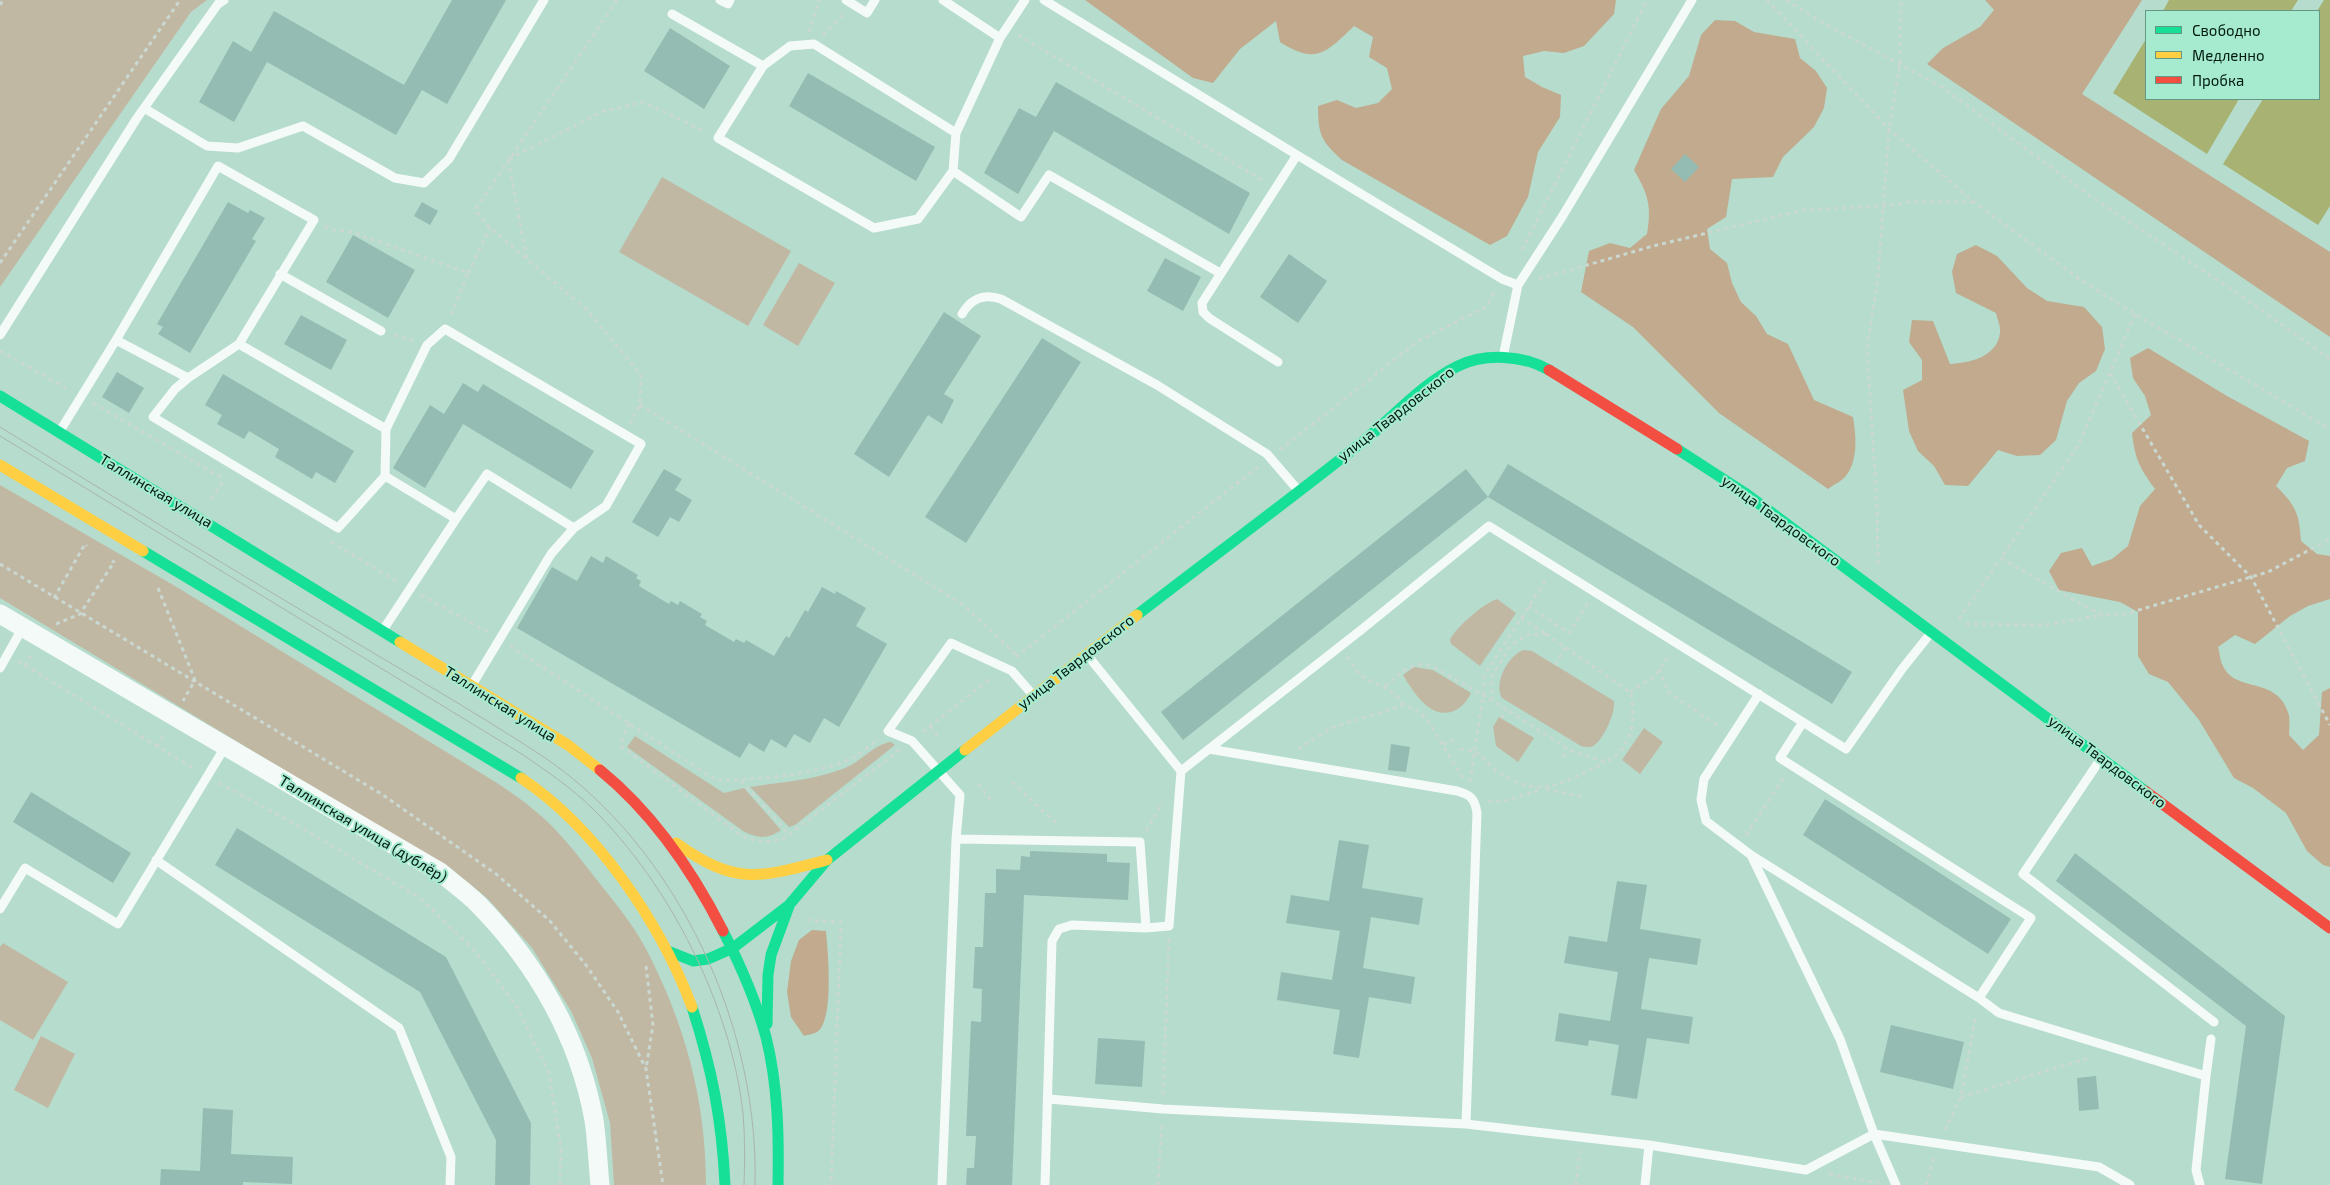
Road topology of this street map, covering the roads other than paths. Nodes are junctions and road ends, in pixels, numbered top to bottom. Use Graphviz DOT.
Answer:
graph roads {
  1 [pos="224,0"];
  2 [pos="544,0"];
  3 [pos="720,0"];
  4 [pos="730,0"];
  5 [pos="875,0"];
  6 [pos="943,0"];
  7 [pos="1025,0"];
  8 [pos="1044,0"];
  9 [pos="1692,0"];
  10 [pos="850,2"];
  11 [pos="672,14"];
  12 [pos="1000,38"];
  13 [pos="763,66"];
  14 [pos="144,108"];
  15 [pos="956,133"];
  16 [pos="1297,155"];
  17 [pos="952,171"];
  18 [pos="1220,273"];
  19 [pos="280,274"];
  20 [pos="1518,285"];
  21 [pos="962,314"];
  22 [pos="381,331"];
  23 [pos="0,335"];
  24 [pos="116,340"];
  25 [pos="239,344"];
  26 [pos="1503,358"];
  27 [pos="1278,362"];
  28 [pos="188,378"];
  29 [pos="0,396"];
  30 [pos="386,429"];
  31 [pos="59,432"];
  32 [pos="0,465"];
  33 [pos="385,476"];
  34 [pos="1297,489"];
  35 [pos="456,519"];
  36 [pos="574,528"];
  37 [pos="0,614"];
  38 [pos="22,627"];
  39 [pos="382,631"];
  40 [pos="1931,632"];
  41 [pos="1086,654"];
  42 [pos="0,668"];
  43 [pos="471,686"];
  44 [pos="1759,694"];
  45 [pos="1034,696"];
  46 [pos="1804,722"];
  47 [pos="225,747"];
  48 [pos="1209,749"];
  49 [pos="2101,757"];
  50 [pos="939,770"];
  51 [pos="1181,771"];
  52 [pos="662,831"];
  53 [pos="956,839"];
  54 [pos="1750,855"];
  55 [pos="156,860"];
  56 [pos="826,860"];
  57 [pos="789,905"];
  58 [pos="0,909"];
  59 [pos="1146,928"];
  60 [pos="2330,928"];
  61 [pos="732,948"];
  62 [pos="668,951"];
  63 [pos="1979,998"];
  64 [pos="2214,1022"];
  65 [pos="2211,1039"];
  66 [pos="767,1040"];
  67 [pos="2206,1076"];
  68 [pos="1049,1099"];
  69 [pos="1466,1124"];
  70 [pos="1874,1134"];
  71 [pos="1649,1145"];
  72 [pos="450,1185"];
  73 [pos="600,1185"];
  74 [pos="725,1185"];
  75 [pos="778,1185"];
  76 [pos="942,1185"];
  77 [pos="1044,1185"];
  78 [pos="1645,1185"];
  79 [pos="1896,1185"];
  80 [pos="2130,1185"];
  81 [pos="2200,1185"];
  1 -- 14 [label="lane"];
  2 -- 14 [label="lane"];
  3 -- 4 [label="lane"];
  5 -- 10 [label="lane"];
  6 -- 12 [label="lane"];
  7 -- 12 [label="lane"];
  8 -- 16 [label="lane"];
  9 -- 20 [label="lane"];
  11 -- 13 [label="lane"];
  12 -- 15 [label="lane"];
  13 -- 15 [label="lane"];
  13 -- 17 [label="lane"];
  14 -- 23 [label="lane"];
  15 -- 17 [label="lane"];
  16 -- 18 [label="lane"];
  16 -- 20 [label="lane"];
  17 -- 18 [label="lane"];
  18 -- 27 [label="lane"];
  19 -- 22 [label="lane"];
  19 -- 24 [label="lane"];
  19 -- 25 [label="lane"];
  20 -- 26 [label="lane"];
  21 -- 34 [label="lane"];
  24 -- 28 [label="lane"];
  24 -- 31 [label="lane"];
  25 -- 28 [label="lane"];
  25 -- 30 [label="lane"];
  26 -- 34 [label="main road, улица Твардовского"];
  26 -- 40 [label="main road, улица Твардовского"];
  28 -- 33 [label="lane"];
  29 -- 31 [label="main road, Таллинская улица"];
  30 -- 33 [label="lane"];
  30 -- 36 [label="lane"];
  31 -- 39 [label="main road, Таллинская улица"];
  32 -- 62 [label="main road"];
  33 -- 35 [label="lane"];
  34 -- 41 [label="main road, улица Твардовского"];
  35 -- 36 [label="lane"];
  35 -- 39 [label="lane"];
  36 -- 43 [label="lane"];
  37 -- 38 [label="street, Таллинская улица (дублёр)"];
  38 -- 42 [label="lane"];
  38 -- 47 [label="street, Таллинская улица (дублёр)"];
  39 -- 43 [label="main road, Таллинская улица"];
  40 -- 46 [label="lane"];
  40 -- 49 [label="main road, улица Твардовского"];
  41 -- 45 [label="main road, улица Твардовского"];
  41 -- 51 [label="lane"];
  43 -- 52 [label="main road, Таллинская улица"];
  44 -- 46 [label="lane"];
  44 -- 48 [label="lane"];
  44 -- 54 [label="lane"];
  45 -- 50 [label="main road, улица Твардовского"];
  45 -- 50 [label="lane"];
  46 -- 63 [label="lane"];
  47 -- 55 [label="lane"];
  47 -- 73 [label="street, Таллинская улица (дублёр)"];
  48 -- 51 [label="lane"];
  48 -- 69 [label="lane"];
  49 -- 60 [label="main road, улица Твардовского"];
  49 -- 64 [label="lane"];
  50 -- 53 [label="lane"];
  50 -- 56 [label="main road, улица Твардовского"];
  51 -- 59 [label="lane"];
  52 -- 56 [label="main road"];
  52 -- 61 [label="main road, Таллинская улица"];
  53 -- 59 [label="lane"];
  53 -- 76 [label="lane"];
  54 -- 63 [label="lane"];
  54 -- 70 [label="lane"];
  55 -- 58 [label="lane"];
  55 -- 72 [label="lane"];
  56 -- 57 [label="main road, улица Твардовского"];
  57 -- 61 [label="main road, улица Твардовского"];
  57 -- 66 [label="main road"];
  59 -- 68 [label="lane"];
  61 -- 62 [label="main road, улица Твардовского"];
  61 -- 66 [label="main road, Таллинская улица"];
  62 -- 74 [label="main road"];
  63 -- 67 [label="lane"];
  65 -- 67 [label="lane"];
  66 -- 75 [label="main road, Таллинская улица"];
  67 -- 81 [label="lane"];
  68 -- 69 [label="lane"];
  68 -- 77 [label="lane"];
  69 -- 71 [label="lane"];
  70 -- 71 [label="lane"];
  70 -- 79 [label="lane"];
  70 -- 80 [label="lane"];
  71 -- 78 [label="lane"];
}
